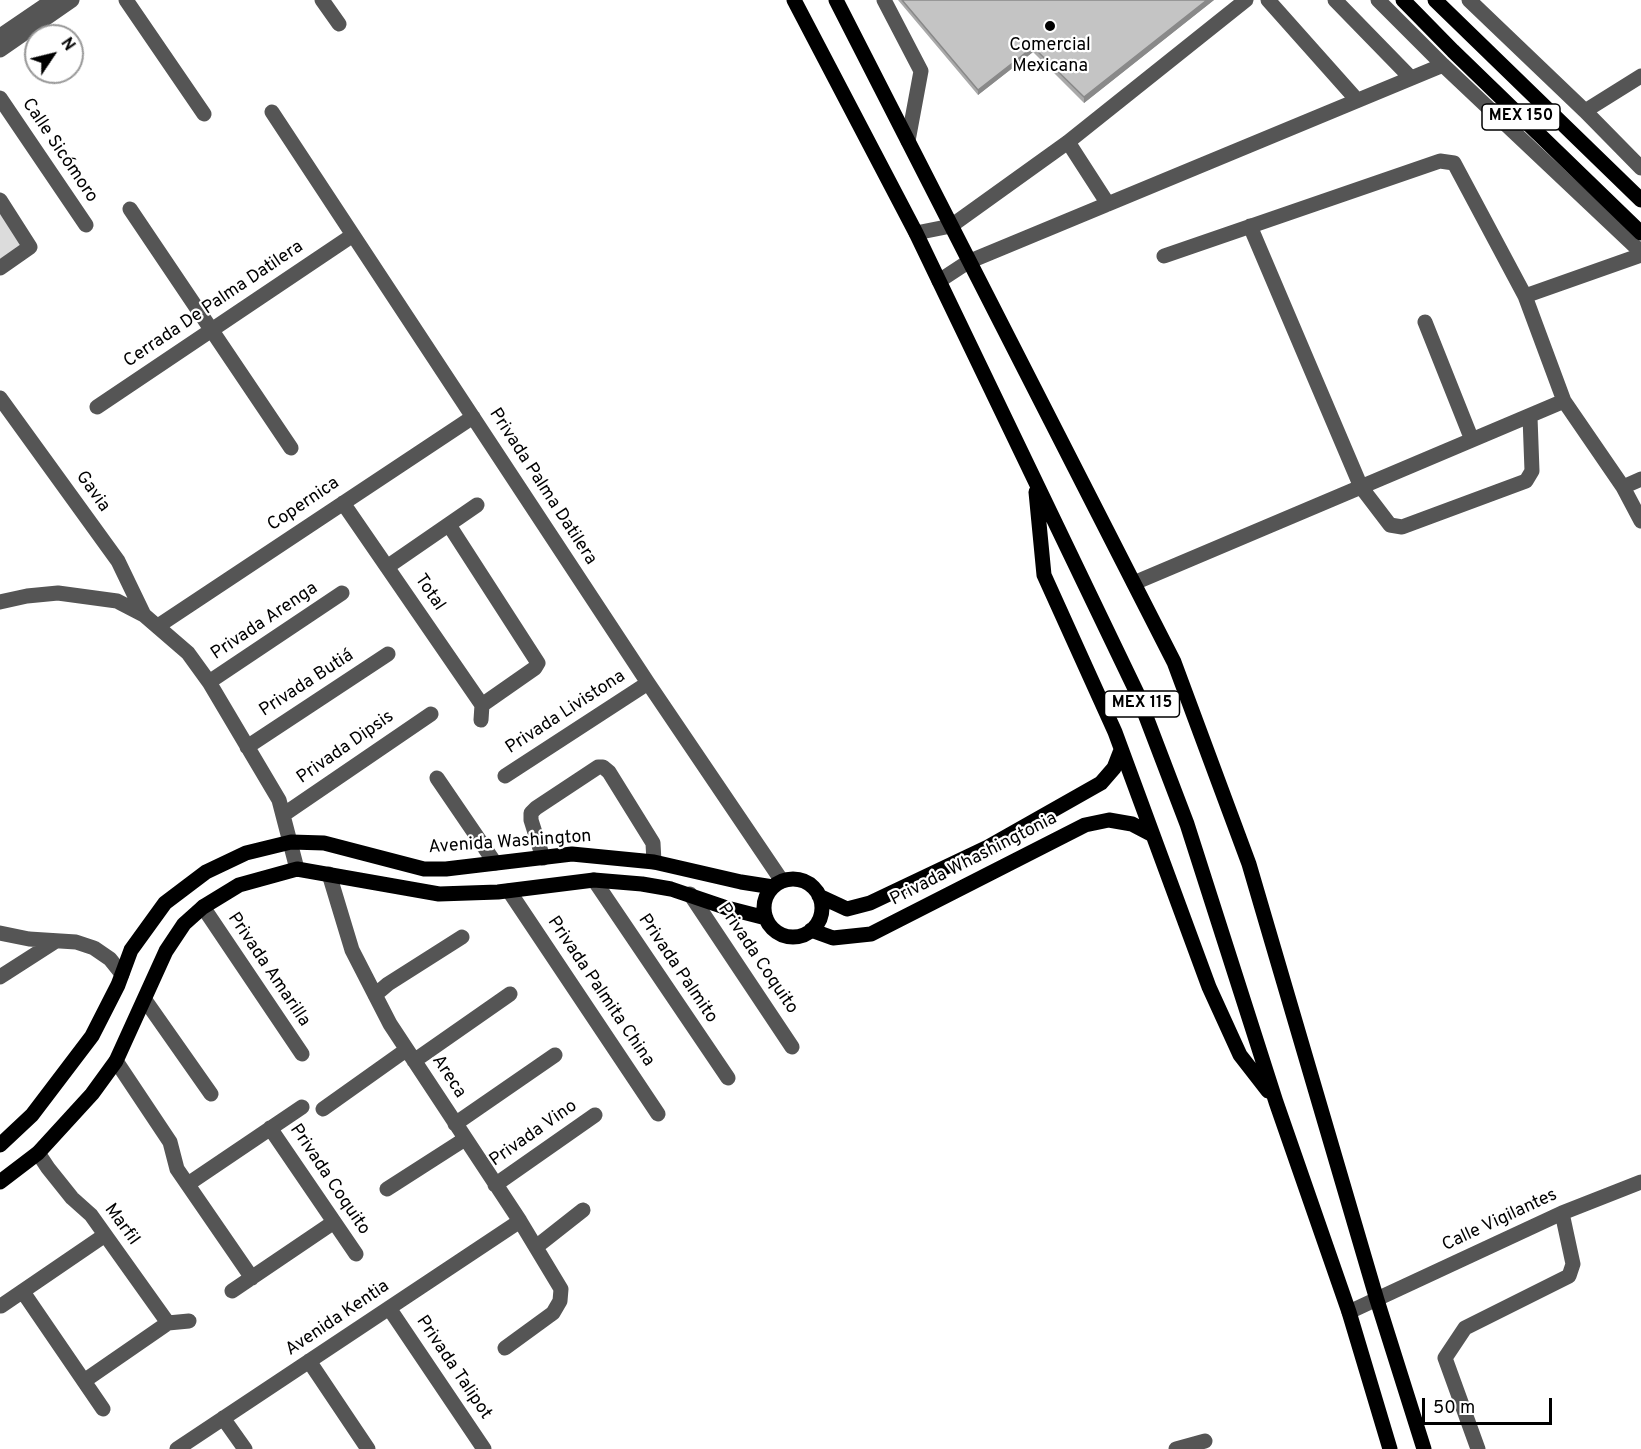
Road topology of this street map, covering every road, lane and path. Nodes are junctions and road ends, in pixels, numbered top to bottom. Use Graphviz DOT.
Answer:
graph roads {
  1 [pos="53,0"];
  2 [pos="72,0"];
  3 [pos="126,0"];
  4 [pos="322,0"];
  5 [pos="794,0"];
  6 [pos="836,0"];
  7 [pos="884,0"];
  8 [pos="1246,0"];
  9 [pos="1268,0"];
  10 [pos="1335,0"];
  11 [pos="1378,0"];
  12 [pos="1403,0"];
  13 [pos="1435,0"];
  14 [pos="1469,0"];
  15 [pos="339,24"];
  16 [pos="0,36"];
  17 [pos="0,50"];
  18 [pos="1443,64"];
  19 [pos="1641,76"];
  20 [pos="1412,78"];
  21 [pos="0,98"];
  22 [pos="1357,100"];
  23 [pos="1585,111"];
  24 [pos="272,112"];
  25 [pos="204,114"];
  26 [pos="908,141"];
  27 [pos="1068,142"];
  28 [pos="1641,168"];
  29 [pos="0,200"];
  30 [pos="1641,200"];
  31 [pos="1108,204"];
  32 [pos="130,209"];
  33 [pos="86,225"];
  34 [pos="951,226"];
  35 [pos="1250,226"];
  36 [pos="916,233"];
  37 [pos="1641,233"];
  38 [pos="353,235"];
  39 [pos="1641,254"];
  40 [pos="1164,256"];
  41 [pos="969,262"];
  42 [pos="0,268"];
  43 [pos="939,281"];
  44 [pos="1525,296"];
  45 [pos="1425,322"];
  46 [pos="212,330"];
  47 [pos="0,398"];
  48 [pos="1564,401"];
  49 [pos="97,407"];
  50 [pos="473,417"];
  51 [pos="1530,417"];
  52 [pos="1472,440"];
  53 [pos="291,448"];
  54 [pos="1641,479"];
  55 [pos="1035,480"];
  56 [pos="1361,487"];
  57 [pos="1623,487"];
  58 [pos="343,503"];
  59 [pos="477,505"];
  60 [pos="1641,521"];
  61 [pos="449,525"];
  62 [pos="387,567"];
  63 [pos="1134,584"];
  64 [pos="342,593"];
  65 [pos="0,602"];
  66 [pos="144,615"];
  67 [pos="158,626"];
  68 [pos="388,654"];
  69 [pos="209,682"];
  70 [pos="648,683"];
  71 [pos="430,714"];
  72 [pos="247,747"];
  73 [pos="1121,750"];
  74 [pos="505,776"];
  75 [pos="437,778"];
  76 [pos="283,815"];
  77 [pos="1153,835"];
  78 [pos="291,842"];
  79 [pos="543,858"];
  80 [pos="654,862"];
  81 [pos="495,863"];
  82 [pos="297,869"];
  83 [pos="329,874"];
  84 [pos="594,880"];
  85 [pos="778,884"];
  86 [pos="509,891"];
  87 [pos="690,894"];
  88 [pos="819,896"];
  89 [pos="202,907"];
  90 [pos="766,918"];
  91 [pos="812,930"];
  92 [pos="0,933"];
  93 [pos="462,938"];
  94 [pos="56,941"];
  95 [pos="122,974"];
  96 [pos="0,977"];
  97 [pos="510,994"];
  98 [pos="375,995"];
  99 [pos="145,1000"];
  100 [pos="792,1047"];
  101 [pos="302,1054"];
  102 [pos="555,1054"];
  103 [pos="410,1056"];
  104 [pos="116,1061"];
  105 [pos="728,1078"];
  106 [pos="211,1094"];
  107 [pos="1276,1101"];
  108 [pos="302,1107"];
  109 [pos="323,1109"];
  110 [pos="658,1114"];
  111 [pos="595,1115"];
  112 [pos="455,1124"];
  113 [pos="270,1128"];
  114 [pos="465,1139"];
  115 [pos="0,1145"];
  116 [pos="38,1153"];
  117 [pos="0,1182"];
  118 [pos="1641,1182"];
  119 [pos="188,1184"];
  120 [pos="495,1185"];
  121 [pos="387,1189"];
  122 [pos="583,1210"];
  123 [pos="1562,1213"];
  124 [pos="520,1221"];
  125 [pos="334,1222"];
  126 [pos="105,1235"];
  127 [pos="536,1247"];
  128 [pos="356,1254"];
  129 [pos="252,1278"];
  130 [pos="232,1291"];
  131 [pos="24,1292"];
  132 [pos="1377,1300"];
  133 [pos="1,1306"];
  134 [pos="389,1308"];
  135 [pos="1350,1312"];
  136 [pos="189,1321"];
  137 [pos="168,1323"];
  138 [pos="505,1348"];
  139 [pos="309,1361"];
  140 [pos="84,1381"];
  141 [pos="103,1409"];
  142 [pos="223,1418"];
  143 [pos="1204,1441"];
  144 [pos="177,1449"];
  145 [pos="244,1449"];
  146 [pos="368,1449"];
  147 [pos="484,1449"];
  148 [pos="1176,1449"];
  149 [pos="1390,1449"];
  150 [pos="1424,1449"];
  151 [pos="1478,1449"];
  1 -- 16 [label="street"];
  2 -- 17 [label="street"];
  3 -- 25 [label="street"];
  4 -- 15 [label="street"];
  5 -- 36 [label="main road, MEX 115"];
  6 -- 26 [label="main road, MEX 115"];
  7 -- 26 [label="street"];
  8 -- 27 [label="street"];
  9 -- 22 [label="street"];
  10 -- 20 [label="street"];
  11 -- 18 [label="street"];
  12 -- 37 [label="main road, MEX 150"];
  13 -- 30 [label="main road, MEX 150"];
  14 -- 23 [label="street"];
  18 -- 20 [label="street"];
  18 -- 39 [label="street"];
  19 -- 23 [label="street"];
  20 -- 22 [label="street"];
  21 -- 33 [label="street, Calle Sicómoro"];
  22 -- 31 [label="street"];
  23 -- 28 [label="street"];
  24 -- 38 [label="street, Privada Palma Datilera"];
  26 -- 34 [label="main road, MEX 115"];
  27 -- 31 [label="street"];
  27 -- 34 [label="street"];
  29 -- 42 [label="street"];
  31 -- 41 [label="street"];
  32 -- 46 [label="street"];
  34 -- 36 [label="street"];
  34 -- 41 [label="main road, MEX 115"];
  35 -- 40 [label="street"];
  35 -- 44 [label="street"];
  35 -- 56 [label="street"];
  36 -- 43 [label="main road, MEX 115"];
  38 -- 46 [label="street, Cerrada De Palma Datilera"];
  38 -- 50 [label="street, Privada Palma Datilera"];
  39 -- 44 [label="street"];
  41 -- 43 [label="street"];
  41 -- 63 [label="main road, MEX 115"];
  43 -- 55 [label="main road, MEX 115"];
  44 -- 48 [label="street"];
  45 -- 52 [label="street"];
  46 -- 49 [label="street, Cerrada De Palma Datilera"];
  46 -- 53 [label="street"];
  47 -- 66 [label="street, Gavia"];
  48 -- 51 [label="street"];
  48 -- 57 [label="street"];
  50 -- 58 [label="street, Copernica"];
  50 -- 70 [label="street, Privada Palma Datilera"];
  51 -- 52 [label="street"];
  51 -- 56 [label="street"];
  52 -- 56 [label="street"];
  54 -- 57 [label="street"];
  55 -- 73 [label="main road"];
  55 -- 107 [label="main road, MEX 115"];
  56 -- 63 [label="street"];
  57 -- 60 [label="street"];
  58 -- 62 [label="street, Total"];
  58 -- 67 [label="street, Copernica"];
  59 -- 61 [label="street"];
  61 -- 62 [label="street"];
  61 -- 62 [label="street, Total"];
  63 -- 132 [label="main road, MEX 115"];
  64 -- 69 [label="street, Privada Arenga"];
  65 -- 66 [label="street"];
  66 -- 67 [label="street"];
  67 -- 69 [label="street"];
  68 -- 72 [label="street, Privada Butiá"];
  69 -- 72 [label="street"];
  70 -- 74 [label="street, Privada Livistona"];
  70 -- 85 [label="street, Privada Palma Datilera"];
  71 -- 76 [label="street, Privada Dipsis"];
  72 -- 76 [label="street"];
  73 -- 77 [label="main road"];
  73 -- 88 [label="main road, Privada Whashingtonia"];
  75 -- 81 [label="street"];
  76 -- 78 [label="street"];
  77 -- 91 [label="main road, Privada Whashingtonia"];
  77 -- 107 [label="main road"];
  78 -- 81 [label="main road, Avenida Washington"];
  78 -- 82 [label="street"];
  78 -- 95 [label="main road, Avenida Washington"];
  79 -- 80 [label="main road, Avenida Washington"];
  79 -- 80 [label="street"];
  79 -- 81 [label="main road, Avenida Washington"];
  80 -- 85 [label="main road, Avenida Washington"];
  82 -- 83 [label="main road"];
  82 -- 89 [label="main road"];
  83 -- 86 [label="main road"];
  83 -- 98 [label="street, Areca"];
  84 -- 86 [label="main road"];
  84 -- 87 [label="main road"];
  84 -- 105 [label="street, Privada Palmito"];
  85 -- 88 [label="main road"];
  85 -- 90 [label="main road"];
  86 -- 110 [label="street, Privada Palmita China"];
  87 -- 90 [label="main road"];
  87 -- 100 [label="street, Privada Coquito"];
  88 -- 91 [label="main road"];
  89 -- 99 [label="main road"];
  89 -- 101 [label="street, Privada Amarilla"];
  90 -- 91 [label="main road"];
  92 -- 94 [label="street"];
  93 -- 98 [label="street"];
  94 -- 95 [label="street"];
  94 -- 96 [label="street"];
  95 -- 115 [label="main road, Avenida Washington"];
  97 -- 103 [label="street"];
  98 -- 103 [label="street, Areca"];
  99 -- 104 [label="main road"];
  99 -- 106 [label="street"];
  102 -- 112 [label="street"];
  103 -- 109 [label="street"];
  103 -- 112 [label="street, Areca"];
  104 -- 116 [label="main road"];
  104 -- 119 [label="street"];
  107 -- 135 [label="main road, MEX 115"];
  108 -- 113 [label="street"];
  111 -- 120 [label="street, Privada Vino"];
  112 -- 114 [label="street, Areca"];
  113 -- 119 [label="street"];
  113 -- 125 [label="street, Privada Coquito"];
  114 -- 120 [label="street, Areca"];
  114 -- 121 [label="street"];
  116 -- 117 [label="main road"];
  116 -- 126 [label="street, Marfil"];
  118 -- 123 [label="street, Calle Vigilantes"];
  119 -- 129 [label="street"];
  120 -- 124 [label="street, Areca"];
  122 -- 127 [label="street"];
  123 -- 132 [label="street, Calle Vigilantes"];
  123 -- 151 [label="street"];
  124 -- 127 [label="street, Areca"];
  124 -- 134 [label="street, Avenida Kentia"];
  125 -- 128 [label="street, Privada Coquito"];
  125 -- 129 [label="street"];
  126 -- 131 [label="street"];
  126 -- 137 [label="street, Marfil"];
  127 -- 138 [label="street, Areca"];
  129 -- 130 [label="street"];
  131 -- 133 [label="street"];
  131 -- 140 [label="street"];
  132 -- 135 [label="street, Calle Vigilantes"];
  132 -- 150 [label="main road, MEX 115"];
  134 -- 139 [label="street, Avenida Kentia"];
  134 -- 147 [label="street, Privada Talipot"];
  135 -- 149 [label="main road, MEX 115"];
  136 -- 137 [label="street"];
  137 -- 140 [label="street"];
  139 -- 142 [label="street, Avenida Kentia"];
  139 -- 146 [label="street"];
  140 -- 141 [label="street"];
  142 -- 144 [label="street, Avenida Kentia"];
  142 -- 145 [label="street"];
  143 -- 148 [label="street"];
}
